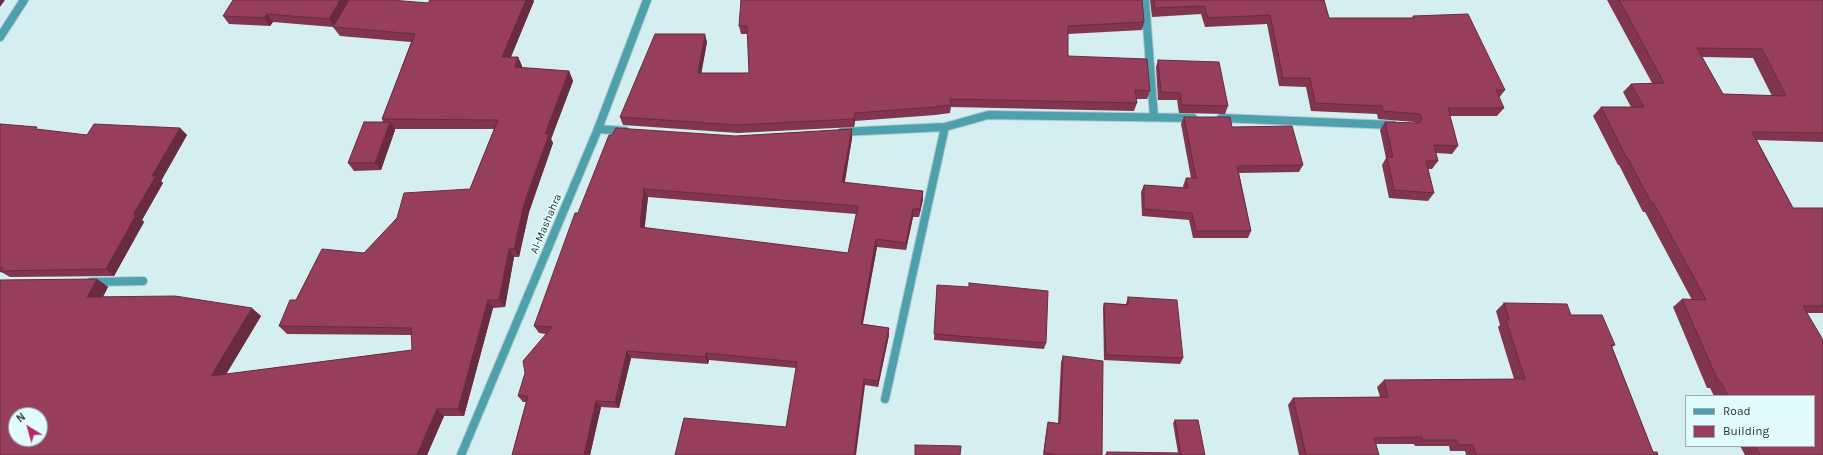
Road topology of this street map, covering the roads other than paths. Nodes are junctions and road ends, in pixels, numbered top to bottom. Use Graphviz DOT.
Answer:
graph roads {
  1 [pos="24,0"];
  2 [pos="647,0"];
  3 [pos="1145,0"];
  4 [pos="0,37"];
  5 [pos="1154,117"];
  6 [pos="1403,126"];
  7 [pos="945,127"];
  8 [pos="598,129"];
  9 [pos="637,132"];
  10 [pos="830,133"];
  11 [pos="144,281"];
  12 [pos="80,282"];
  13 [pos="885,399"];
  14 [pos="461,455"];
  1 -- 4 [label="street"];
  2 -- 8 [label="street, Al-Mashahra"];
  3 -- 5 [label="street"];
  5 -- 6 [label="street"];
  5 -- 7 [label="street"];
  7 -- 10 [label="street"];
  7 -- 13 [label="street"];
  8 -- 9 [label="street"];
  8 -- 14 [label="street, Al-Mashahra"];
  11 -- 12 [label="street"];
}
